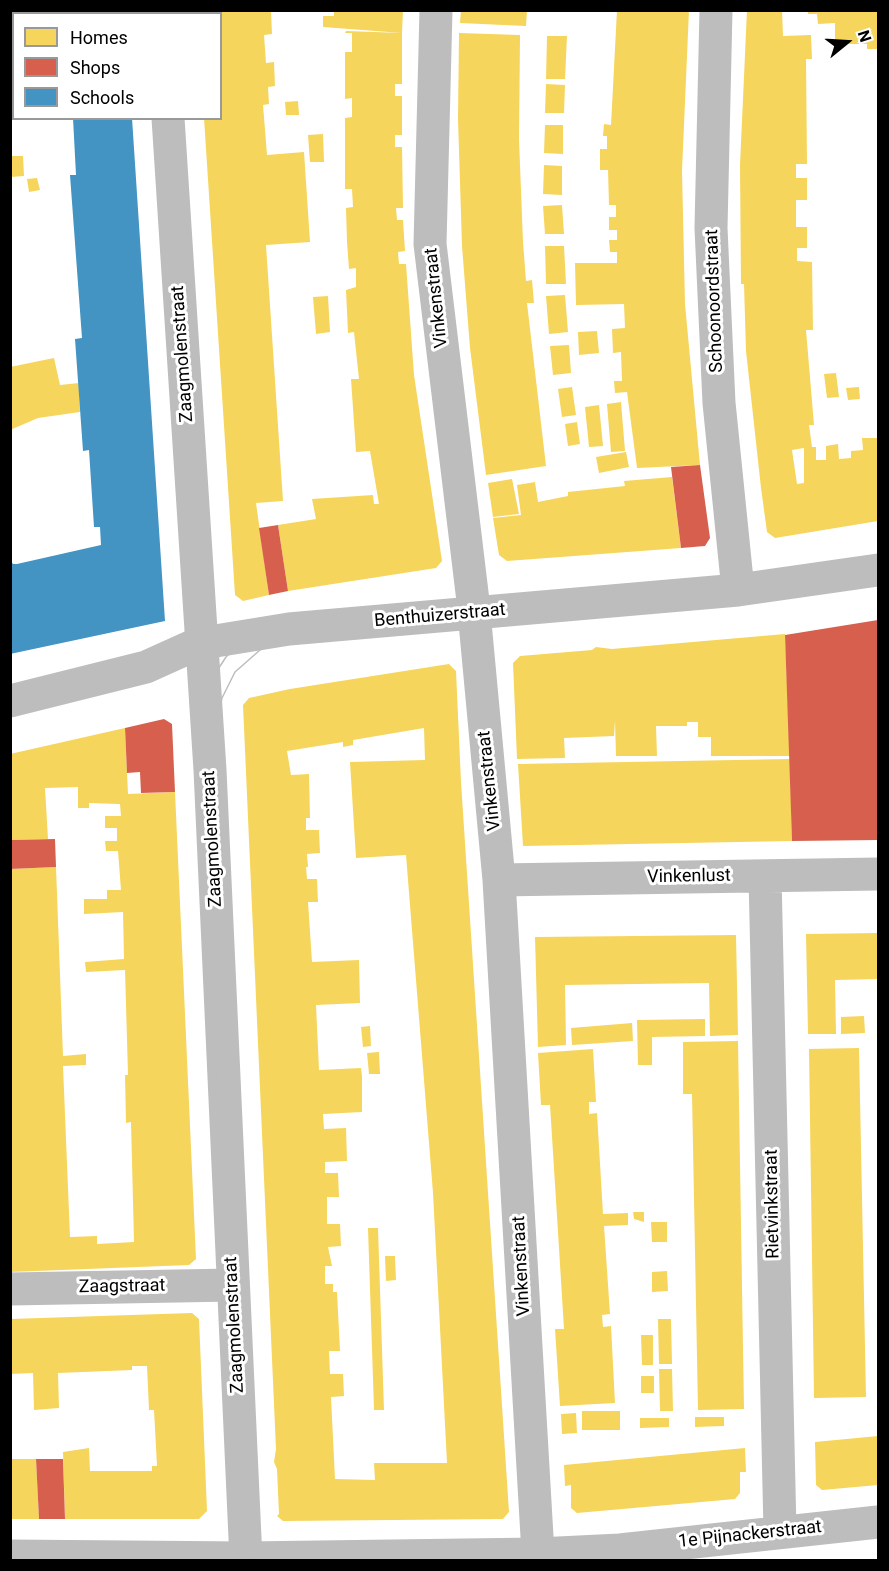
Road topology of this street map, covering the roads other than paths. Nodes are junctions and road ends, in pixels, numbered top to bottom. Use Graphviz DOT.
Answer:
graph roads {
  1 [pos="436,10"];
  2 [pos="716,10"];
  3 [pos="168,120"];
  4 [pos="879,570"];
  5 [pos="738,590"];
  6 [pos="473,613"];
  7 [pos="202,643"];
  8 [pos="10,701"];
  9 [pos="879,874"];
  10 [pos="765,876"];
  11 [pos="499,880"];
  12 [pos="233,1285"];
  13 [pos="10,1289"];
  14 [pos="879,1522"];
  15 [pos="780,1531"];
  16 [pos="538,1554"];
  17 [pos="620,1555"];
  18 [pos="16,1558"];
  19 [pos="246,1559"];
  1 -- 6 [label="street, Vinkenstraat"];
  2 -- 5 [label="street, Schoonoordstraat"];
  3 -- 7 [label="street, Zaagmolenstraat"];
  4 -- 5 [label="street, Benthuizerstraat"];
  5 -- 6 [label="street, Benthuizerstraat"];
  6 -- 7 [label="street, Benthuizerstraat"];
  6 -- 11 [label="street, Vinkenstraat"];
  7 -- 8 [label="street, Benthuizerstraat"];
  7 -- 12 [label="street, Zaagmolenstraat"];
  9 -- 10 [label="street, Vinkenlust"];
  10 -- 11 [label="street, Vinkenlust"];
  10 -- 15 [label="street, Rietvinkstraat"];
  11 -- 16 [label="street, Vinkenstraat"];
  12 -- 13 [label="street, Zaagstraat"];
  12 -- 19 [label="street, Zaagmolenstraat"];
  14 -- 15 [label="street, 1e Pijnackerstraat"];
  15 -- 17 [label="street, 1e Pijnackerstraat"];
  16 -- 17 [label="street, 1e Pijnackerstraat"];
  16 -- 19 [label="street, 1e Pijnackerstraat"];
  18 -- 19 [label="street, 1e Pijnackerstraat"];
}
